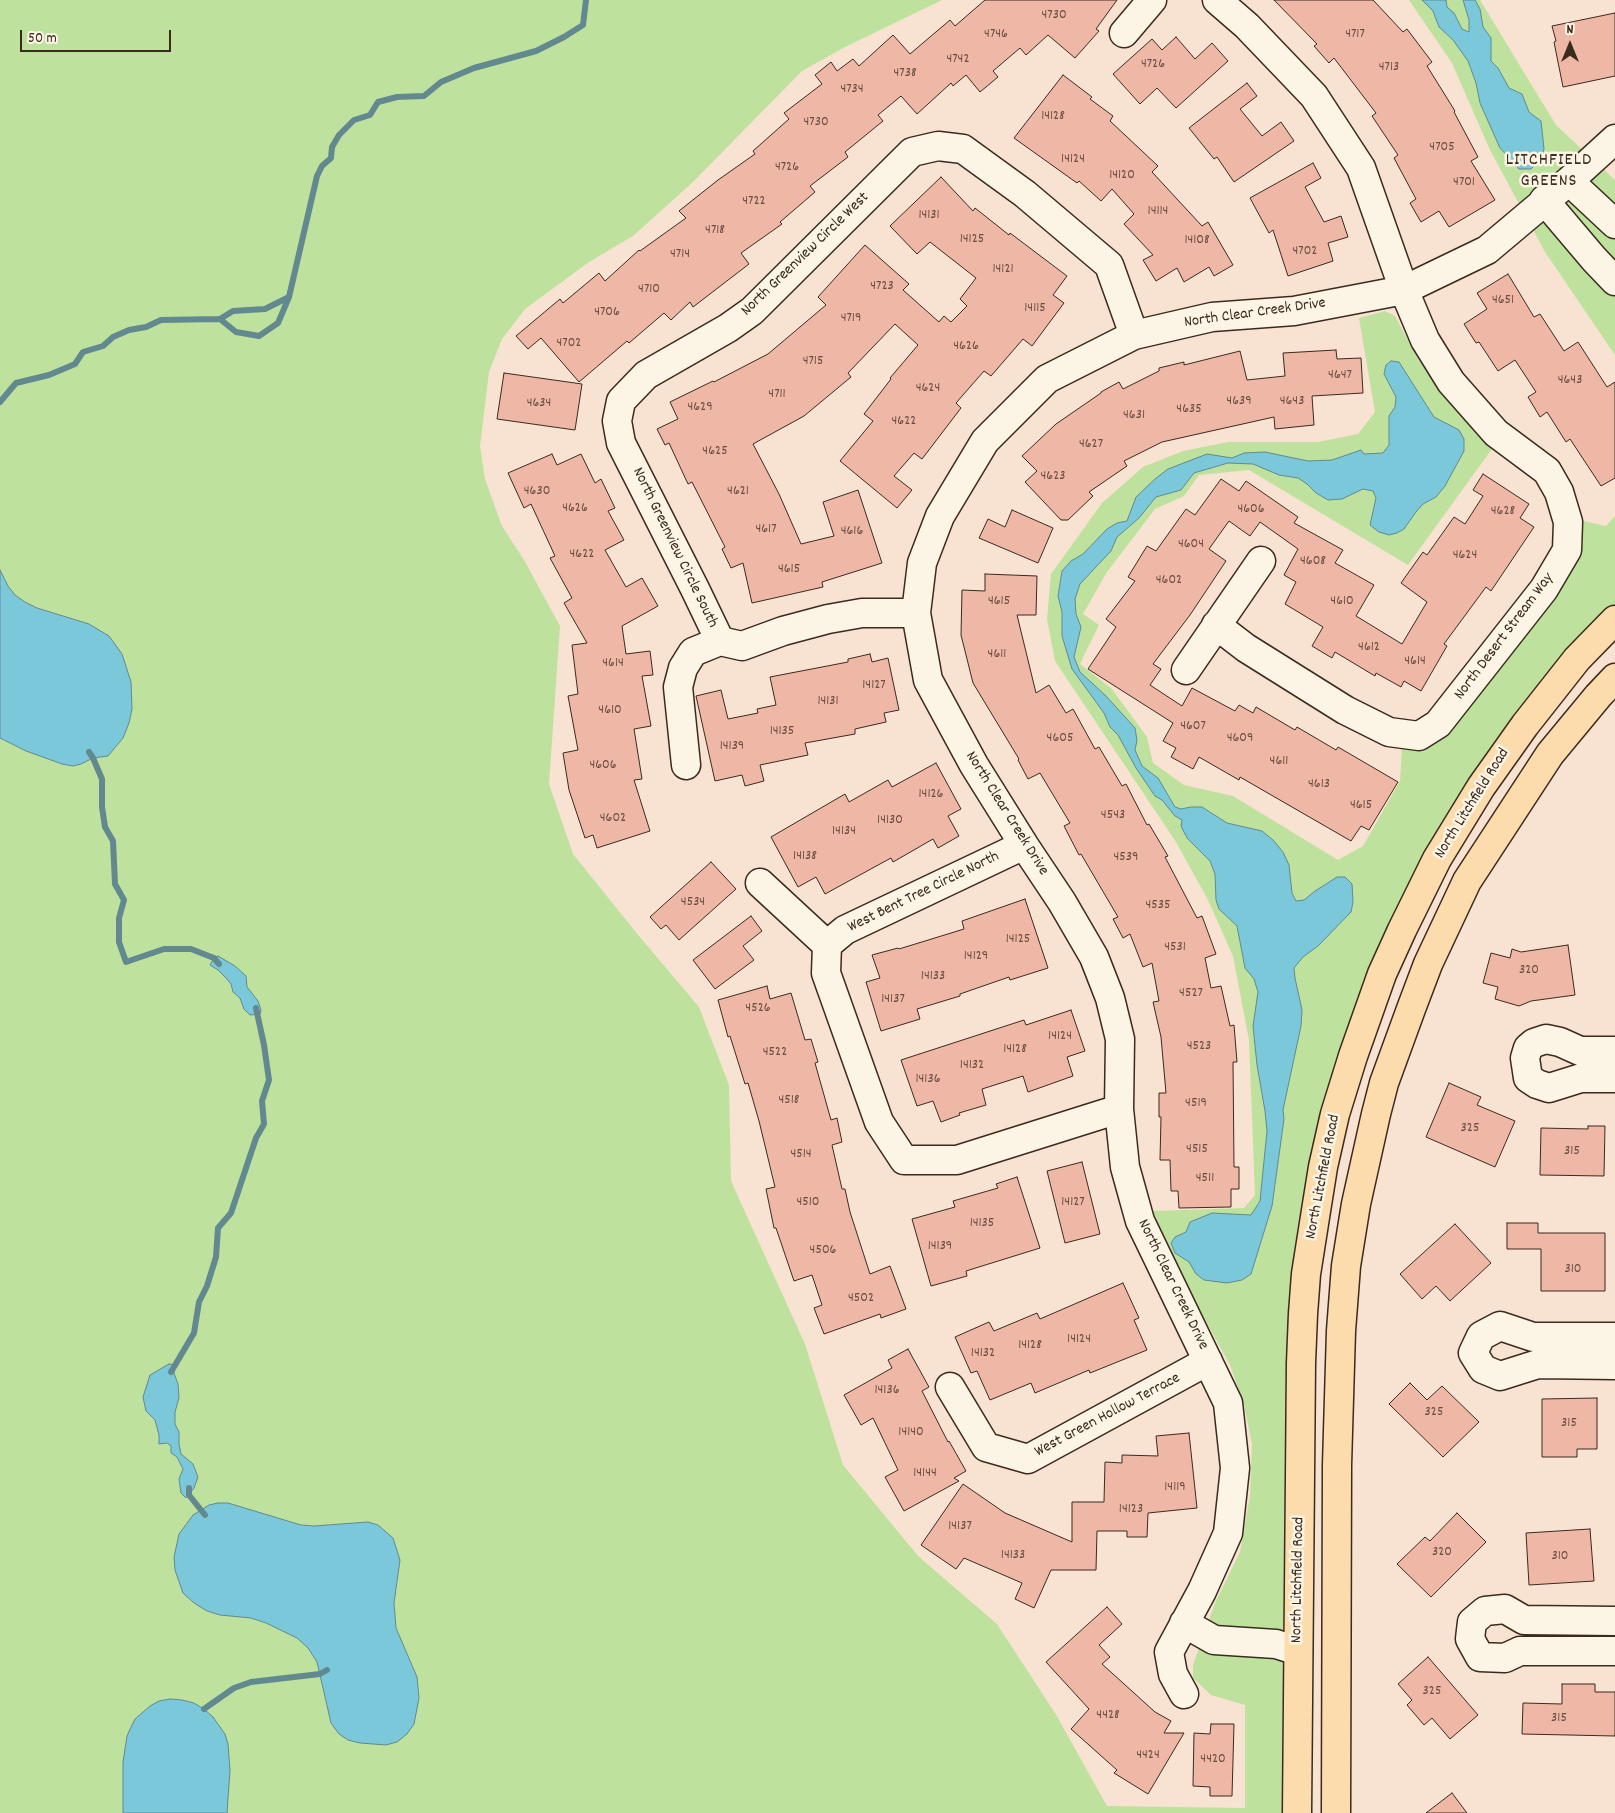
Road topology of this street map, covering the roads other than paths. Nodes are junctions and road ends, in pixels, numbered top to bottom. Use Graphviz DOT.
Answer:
graph roads {
  1 [pos="1152,0"];
  2 [pos="1217,0"];
  3 [pos="1124,33"];
  4 [pos="1615,139"];
  5 [pos="1569,181"];
  6 [pos="1544,200"];
  7 [pos="1615,224"];
  8 [pos="1612,274"];
  9 [pos="1404,290"];
  10 [pos="1134,335"];
  11 [pos="621,401"];
  12 [pos="1261,561"];
  13 [pos="916,613"];
  14 [pos="1615,620"];
  15 [pos="1216,625"];
  16 [pos="720,642"];
  17 [pos="1186,670"];
  18 [pos="1615,678"];
  19 [pos="686,765"];
  20 [pos="1024,845"];
  21 [pos="760,883"];
  22 [pos="827,945"];
  23 [pos="1615,1051"];
  24 [pos="1615,1078"];
  25 [pos="1119,1109"];
  26 [pos="1615,1337"];
  27 [pos="1208,1361"];
  28 [pos="1615,1365"];
  29 [pos="950,1387"];
  30 [pos="1614,1621"];
  31 [pos="1184,1623"];
  32 [pos="1298,1651"];
  33 [pos="1614,1651"];
  34 [pos="1184,1694"];
  35 [pos="1298,1813"];
  36 [pos="1336,1813"];
  1 -- 3 [label="street"];
  2 -- 9 [label="street, North Desert Stream Way"];
  4 -- 5 [label="street, North Clear Creek Drive"];
  5 -- 6 [label="street, North Clear Creek Drive"];
  5 -- 7 [label="street"];
  6 -- 8 [label="street"];
  6 -- 9 [label="street, North Clear Creek Drive"];
  9 -- 10 [label="street, North Clear Creek Drive"];
  9 -- 15 [label="street, North Desert Stream Way"];
  10 -- 11 [label="street, North Greenview Circle West"];
  10 -- 13 [label="street, North Clear Creek Drive"];
  11 -- 16 [label="street, North Greenview Circle South"];
  12 -- 15 [label="street"];
  13 -- 16 [label="street"];
  13 -- 20 [label="street, North Clear Creek Drive"];
  14 -- 32 [label="main road, North Litchfield Road"];
  15 -- 17 [label="street"];
  16 -- 19 [label="street, North Greenview Circle South"];
  18 -- 36 [label="main road"];
  20 -- 22 [label="street, West Bent Tree Circle North"];
  20 -- 25 [label="street, North Clear Creek Drive"];
  21 -- 22 [label="street"];
  22 -- 25 [label="street"];
  23 -- 24 [label="street"];
  25 -- 27 [label="street, North Clear Creek Drive"];
  26 -- 28 [label="street"];
  27 -- 29 [label="street, West Green Hollow Terrace"];
  27 -- 31 [label="street, North Clear Creek Drive"];
  30 -- 33 [label="street"];
  30 -- 33 [label="street"];
  31 -- 32 [label="street"];
  31 -- 34 [label="street, North Clear Creek Drive"];
  32 -- 35 [label="main road, North Litchfield Road"];
}
